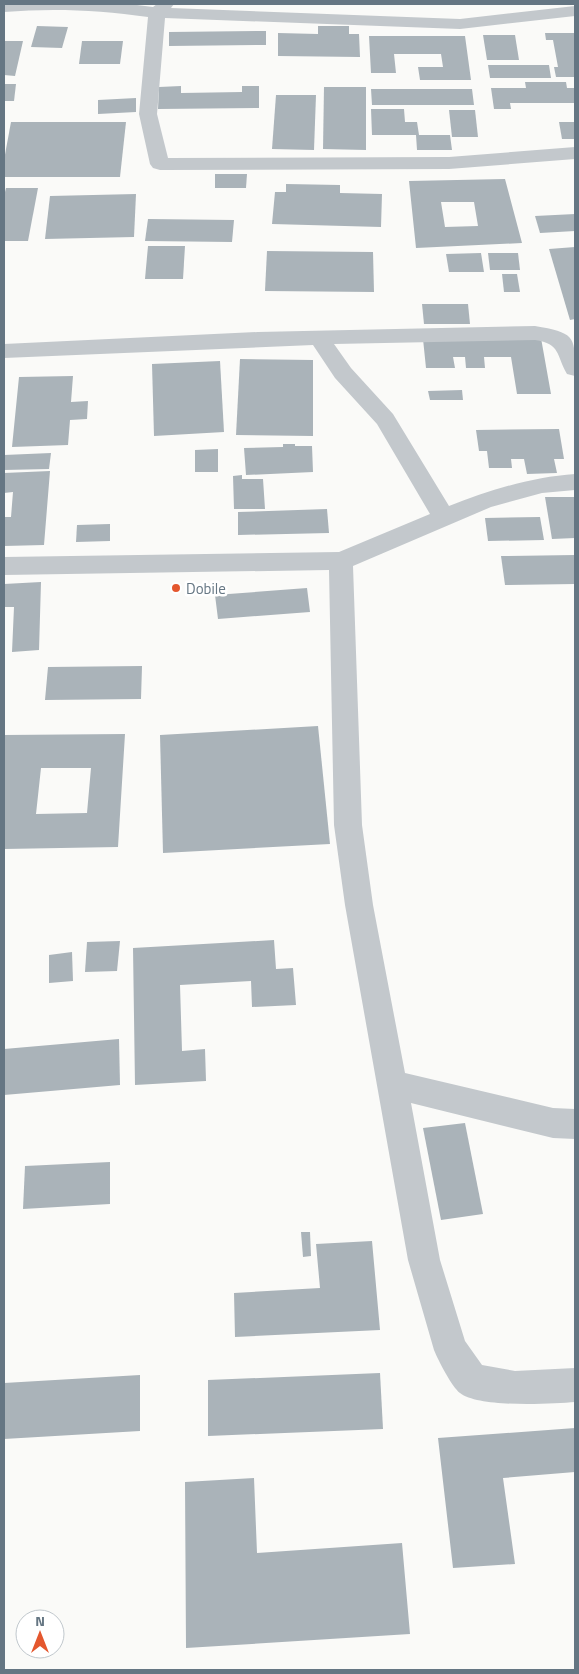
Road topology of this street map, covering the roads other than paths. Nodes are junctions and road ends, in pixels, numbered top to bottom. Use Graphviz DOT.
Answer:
graph roads {
  1 [pos="39,4"];
  2 [pos="44,4"];
  3 [pos="4,7"];
  4 [pos="162,8"];
  5 [pos="575,11"];
  6 [pos="575,153"];
  7 [pos="320,339"];
  8 [pos="4,352"];
  9 [pos="575,369"];
  10 [pos="575,482"];
  11 [pos="444,518"];
  12 [pos="341,561"];
  13 [pos="4,566"];
  14 [pos="392,1084"];
  15 [pos="575,1124"];
  16 [pos="575,1385"];
  1 -- 3 [label="street"];
  2 -- 4 [label="street"];
  4 -- 5 [label="street"];
  4 -- 6 [label="street"];
  7 -- 8 [label="street"];
  7 -- 9 [label="street"];
  7 -- 11 [label="street"];
  10 -- 11 [label="street"];
  11 -- 12 [label="street"];
  12 -- 13 [label="street"];
  12 -- 14 [label="street"];
  14 -- 15 [label="street"];
  14 -- 16 [label="street"];
}
